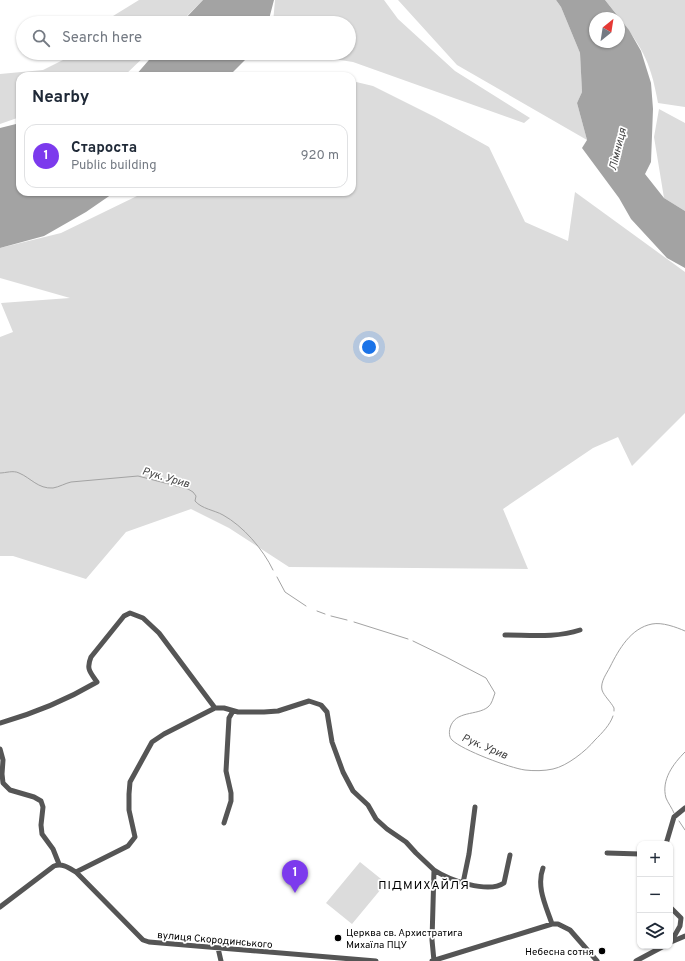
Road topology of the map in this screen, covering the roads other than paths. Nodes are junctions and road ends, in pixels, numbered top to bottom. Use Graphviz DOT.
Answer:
graph roads {
  1 [pos="580,630"];
  2 [pos="505,634"];
  3 [pos="215,708"];
  4 [pos="233,711"];
  5 [pos="0,723"];
  6 [pos="0,749"];
  7 [pos="475,807"];
  8 [pos="685,808"];
  9 [pos="224,823"];
  10 [pos="667,841"];
  11 [pos="607,854"];
  12 [pos="637,854"];
  13 [pos="510,855"];
  14 [pos="59,864"];
  15 [pos="542,868"];
  16 [pos="434,870"];
  17 [pos="76,872"];
  18 [pos="463,883"];
  19 [pos="0,907"];
  20 [pos="673,910"];
  21 [pos="552,924"];
  22 [pos="685,936"];
  23 [pos="673,938"];
  24 [pos="673,941"];
  25 [pos="218,948"];
  26 [pos="658,949"];
  27 [pos="221,961"];
  28 [pos="376,961"];
  29 [pos="433,961"];
  30 [pos="597,961"];
  31 [pos="636,961"];
  1 -- 2 [label="street"];
  3 -- 4 [label="street"];
  3 -- 5 [label="street"];
  3 -- 17 [label="street"];
  4 -- 9 [label="street"];
  4 -- 16 [label="street"];
  6 -- 14 [label="street"];
  7 -- 18 [label="street"];
  8 -- 10 [label="street"];
  11 -- 12 [label="street"];
  13 -- 18 [label="street"];
  14 -- 17 [label="street, вулиця Скородинського"];
  14 -- 19 [label="street"];
  15 -- 21 [label="street"];
  16 -- 18 [label="street"];
  16 -- 29 [label="street"];
  17 -- 25 [label="street, вулиця Скородинського"];
  20 -- 23 [label="street"];
  21 -- 29 [label="street"];
  21 -- 30 [label="street"];
  22 -- 24 [label="street"];
  25 -- 27 [label="street"];
  25 -- 28 [label="street, вулиця Скородинського"];
  26 -- 31 [label="street"];
}
